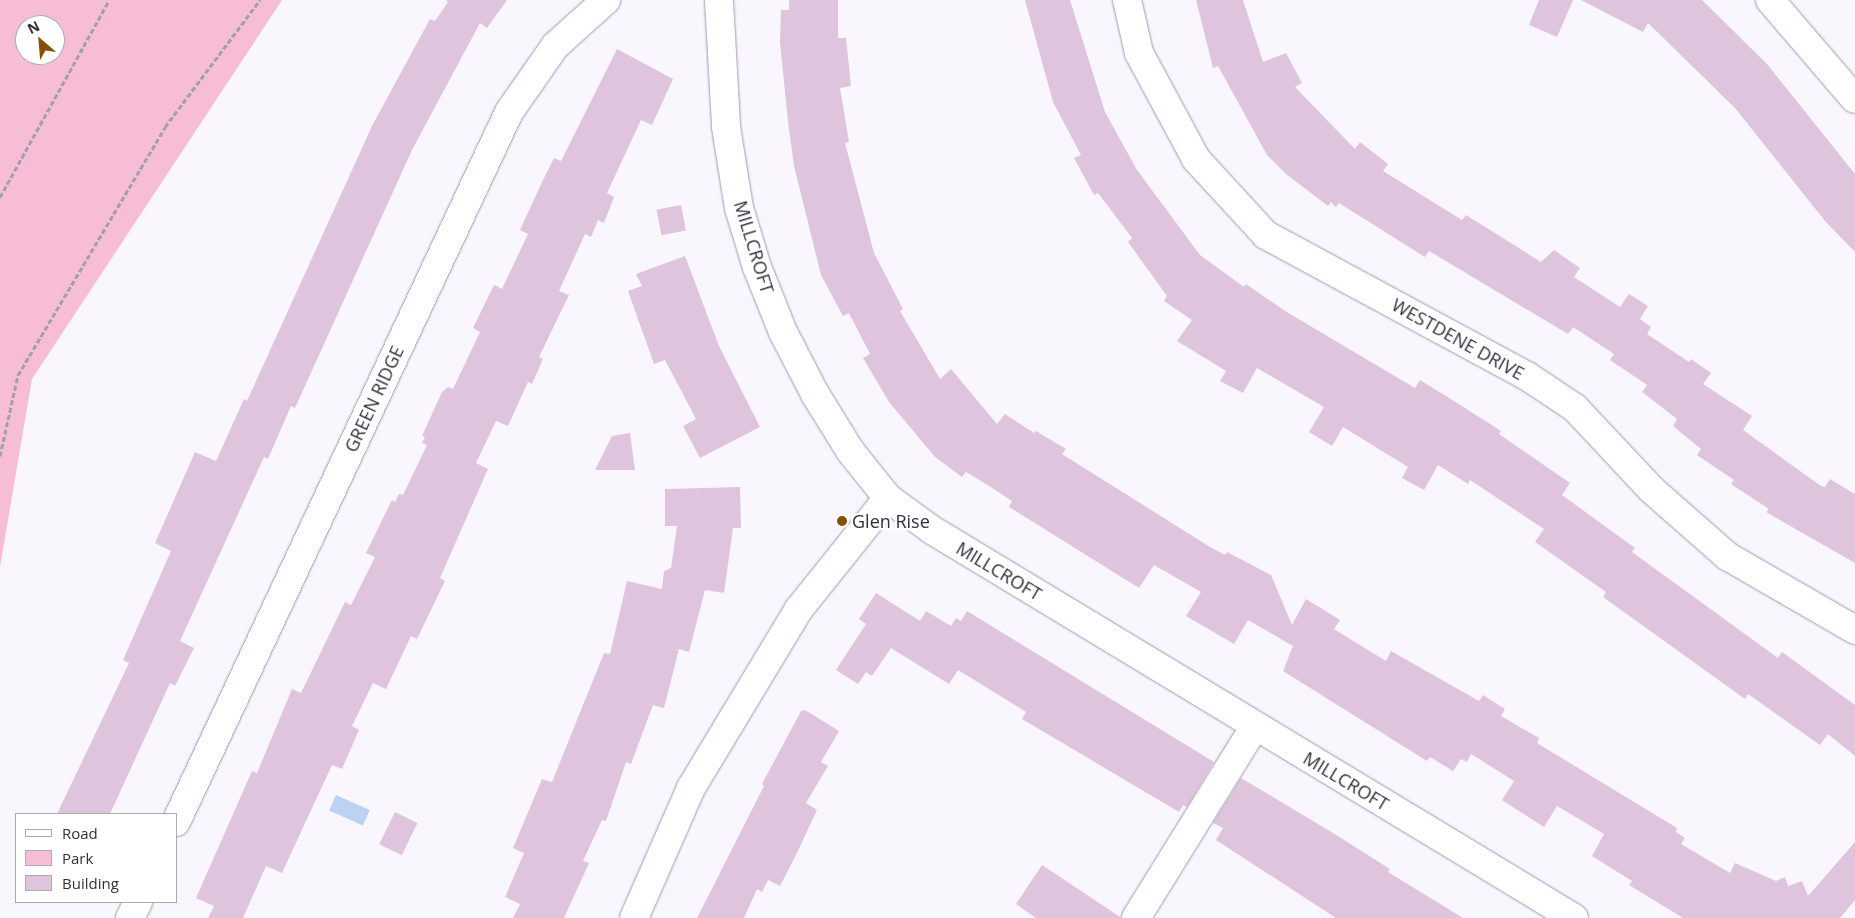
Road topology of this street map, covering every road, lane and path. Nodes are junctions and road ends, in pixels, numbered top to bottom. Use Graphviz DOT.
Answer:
graph roads {
  1 [pos="110,0"];
  2 [pos="260,0"];
  3 [pos="606,0"];
  4 [pos="719,0"];
  5 [pos="1127,0"];
  6 [pos="1770,0"];
  7 [pos="1855,99"];
  8 [pos="0,198"];
  9 [pos="0,456"];
  10 [pos="888,498"];
  11 [pos="1855,630"];
  12 [pos="1254,726"];
  13 [pos="178,818"];
  14 [pos="138,903"];
  15 [pos="130,918"];
  16 [pos="634,918"];
  17 [pos="1136,918"];
  18 [pos="1574,918"];
  1 -- 8 [label="path"];
  2 -- 9 [label="path"];
  3 -- 13 [label="street, GREEN RIDGE"];
  4 -- 10 [label="street, MILLCROFT"];
  5 -- 11 [label="street, WESTDENE DRIVE"];
  6 -- 7 [label="street"];
  10 -- 12 [label="street, MILLCROFT"];
  10 -- 16 [label="street"];
  12 -- 17 [label="street"];
  12 -- 18 [label="street, MILLCROFT"];
  14 -- 15 [label="street"];
}
